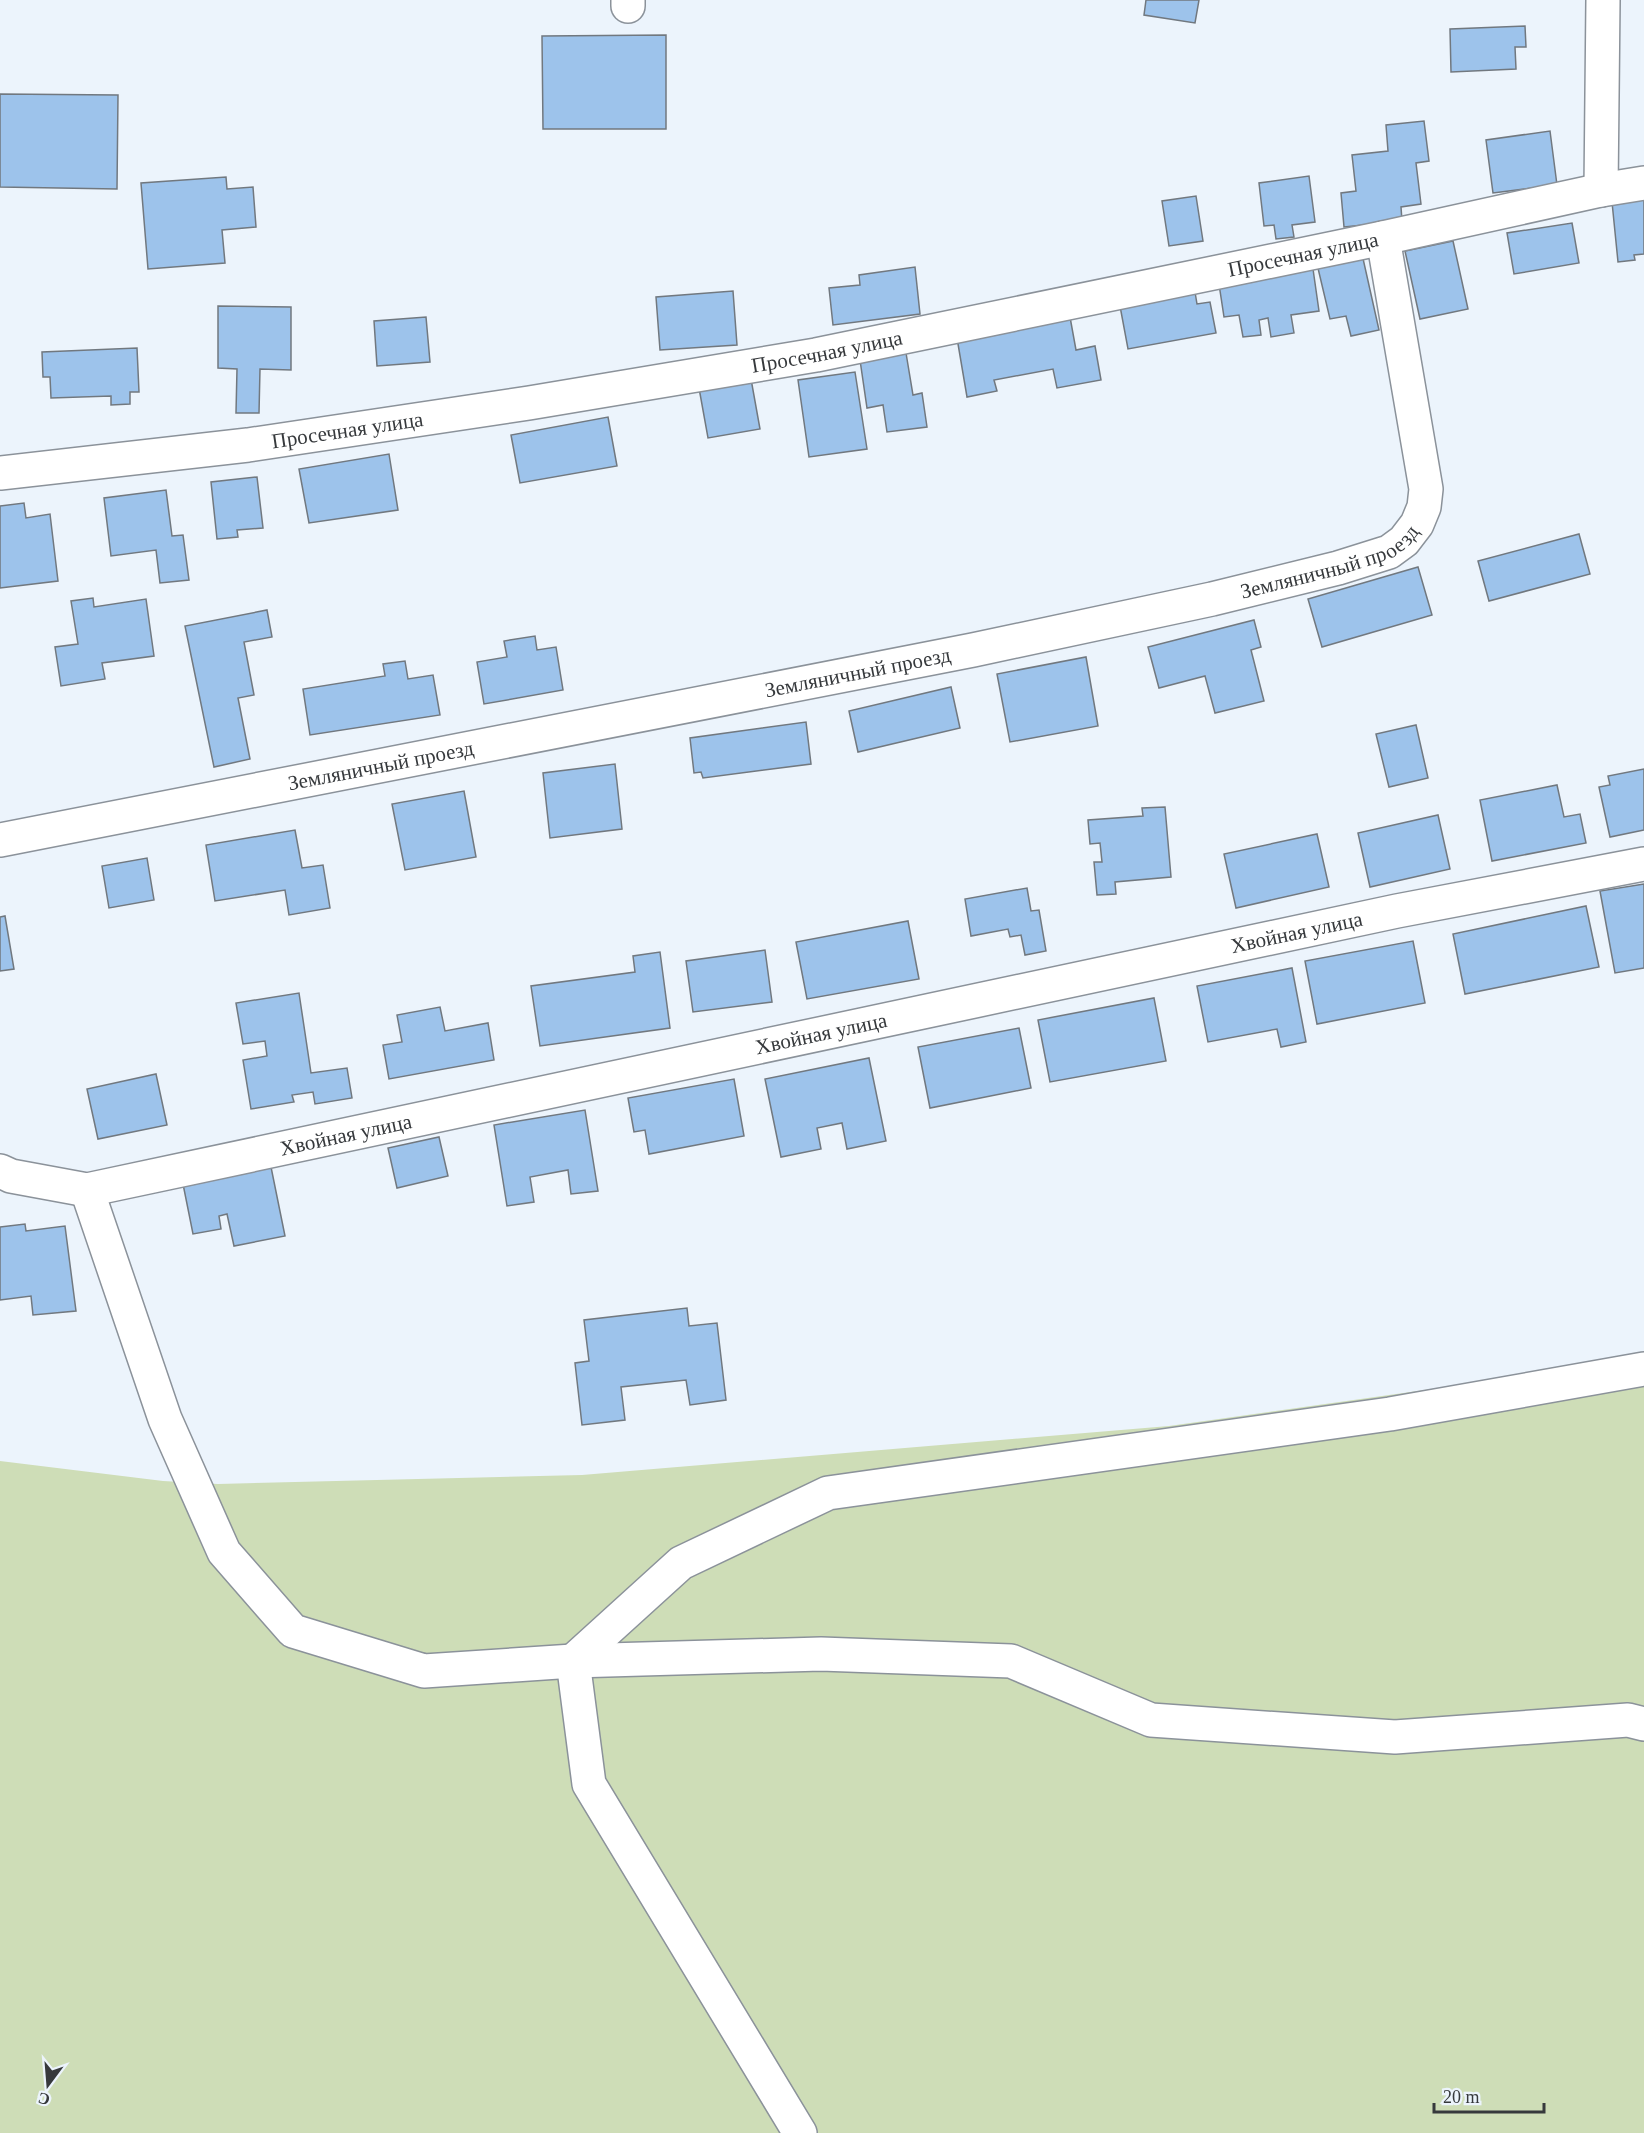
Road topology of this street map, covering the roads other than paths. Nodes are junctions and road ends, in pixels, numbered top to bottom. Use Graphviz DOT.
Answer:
graph roads {
  1 [pos="1604,0"];
  2 [pos="1644,183"];
  3 [pos="1601,190"];
  4 [pos="1383,238"];
  5 [pos="0,473"];
  6 [pos="0,840"];
  7 [pos="1644,864"];
  8 [pos="0,1171"];
  9 [pos="87,1191"];
  10 [pos="1644,1369"];
  11 [pos="573,1661"];
  12 [pos="1644,1724"];
  13 [pos="800,2133"];
  1 -- 3 [label="street"];
  2 -- 3 [label="street, Просечная улица"];
  3 -- 4 [label="street, Просечная улица"];
  4 -- 5 [label="street, Просечная улица"];
  4 -- 6 [label="street, Земляничный проезд"];
  7 -- 9 [label="street, Хвойная улица"];
  8 -- 9 [label="street, Хвойная улица"];
  9 -- 11 [label="street"];
  10 -- 11 [label="street"];
  11 -- 12 [label="street"];
  11 -- 13 [label="street"];
}
